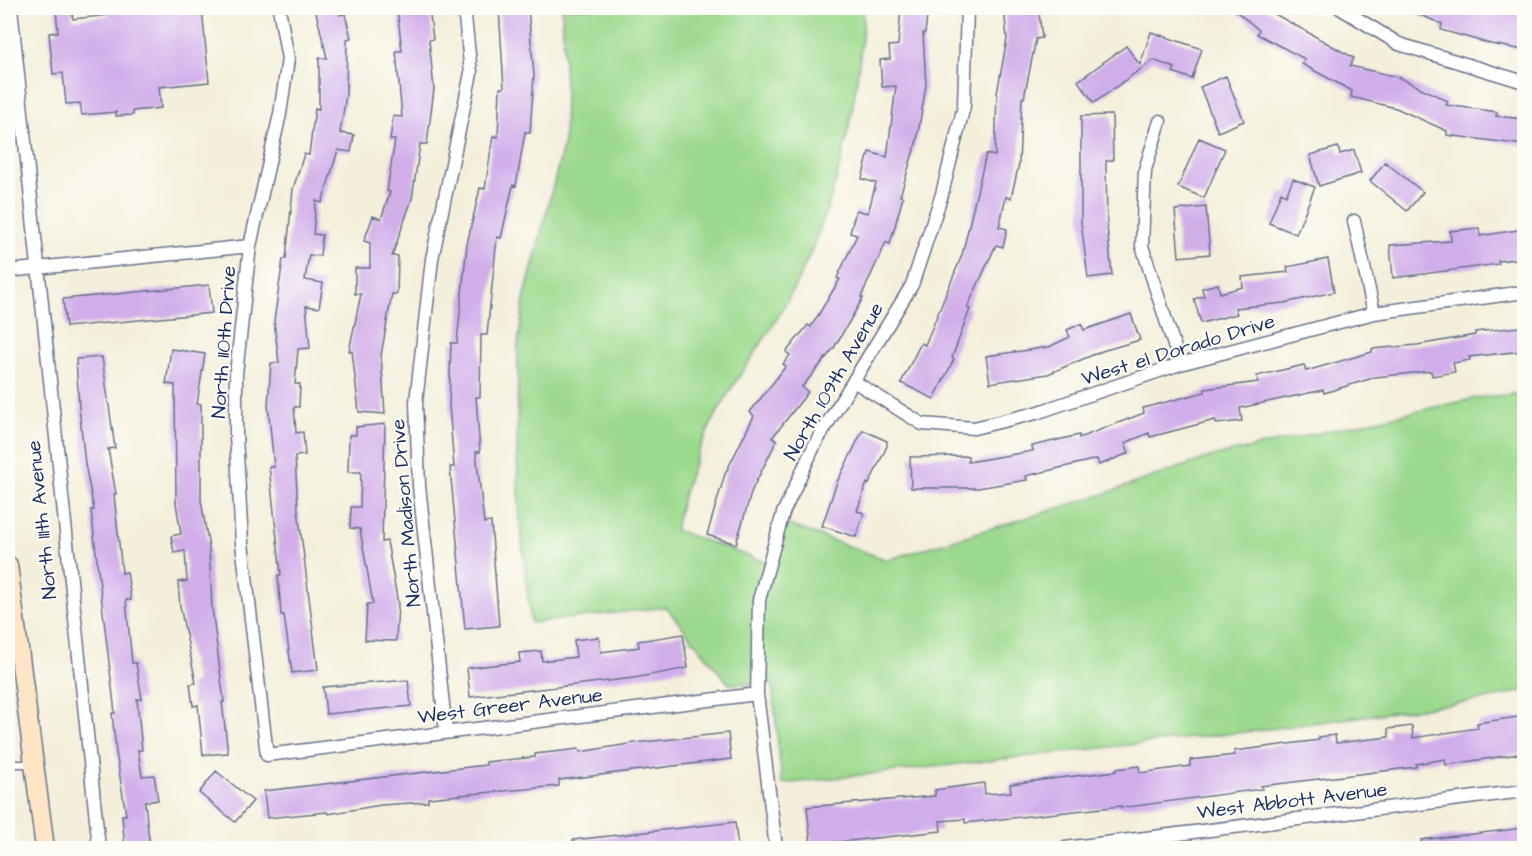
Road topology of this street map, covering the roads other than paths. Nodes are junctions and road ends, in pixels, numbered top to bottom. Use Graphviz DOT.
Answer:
graph roads {
  1 [pos="11,8"];
  2 [pos="279,8"];
  3 [pos="464,8"];
  4 [pos="967,8"];
  5 [pos="1340,8"];
  6 [pos="1524,82"];
  7 [pos="1160,121"];
  8 [pos="1354,221"];
  9 [pos="250,246"];
  10 [pos="37,267"];
  11 [pos="8,271"];
  12 [pos="1524,292"];
  13 [pos="1374,313"];
  14 [pos="1180,364"];
  15 [pos="855,382"];
  16 [pos="8,565"];
  17 [pos="12,647"];
  18 [pos="757,694"];
  19 [pos="446,732"];
  20 [pos="267,755"];
  21 [pos="8,764"];
  22 [pos="33,764"];
  23 [pos="1524,791"];
  24 [pos="45,849"];
  25 [pos="99,849"];
  26 [pos="776,849"];
  27 [pos="1065,849"];
  1 -- 10 [label="street, North 111th Avenue"];
  2 -- 9 [label="street, North 110th Drive"];
  3 -- 19 [label="street, North Madison Drive"];
  4 -- 15 [label="street, North 109th Avenue"];
  5 -- 6 [label="street"];
  7 -- 14 [label="street"];
  8 -- 13 [label="street"];
  9 -- 10 [label="street"];
  9 -- 20 [label="street, North 110th Drive"];
  10 -- 11 [label="street"];
  10 -- 25 [label="street, North 111th Avenue"];
  12 -- 13 [label="street, West el Dorado Drive"];
  13 -- 14 [label="street, West el Dorado Drive"];
  14 -- 15 [label="street, West el Dorado Drive"];
  15 -- 18 [label="street, North 109th Avenue"];
  16 -- 17 [label="street, North 111th Avenue"];
  17 -- 22 [label="street, North 111th Avenue"];
  18 -- 19 [label="street, West Greer Avenue"];
  18 -- 26 [label="street, North 109th Avenue"];
  19 -- 20 [label="street, West Greer Avenue"];
  21 -- 22 [label="lane"];
  22 -- 24 [label="street, North 111th Avenue"];
  23 -- 27 [label="street, West Abbott Avenue"];
}
